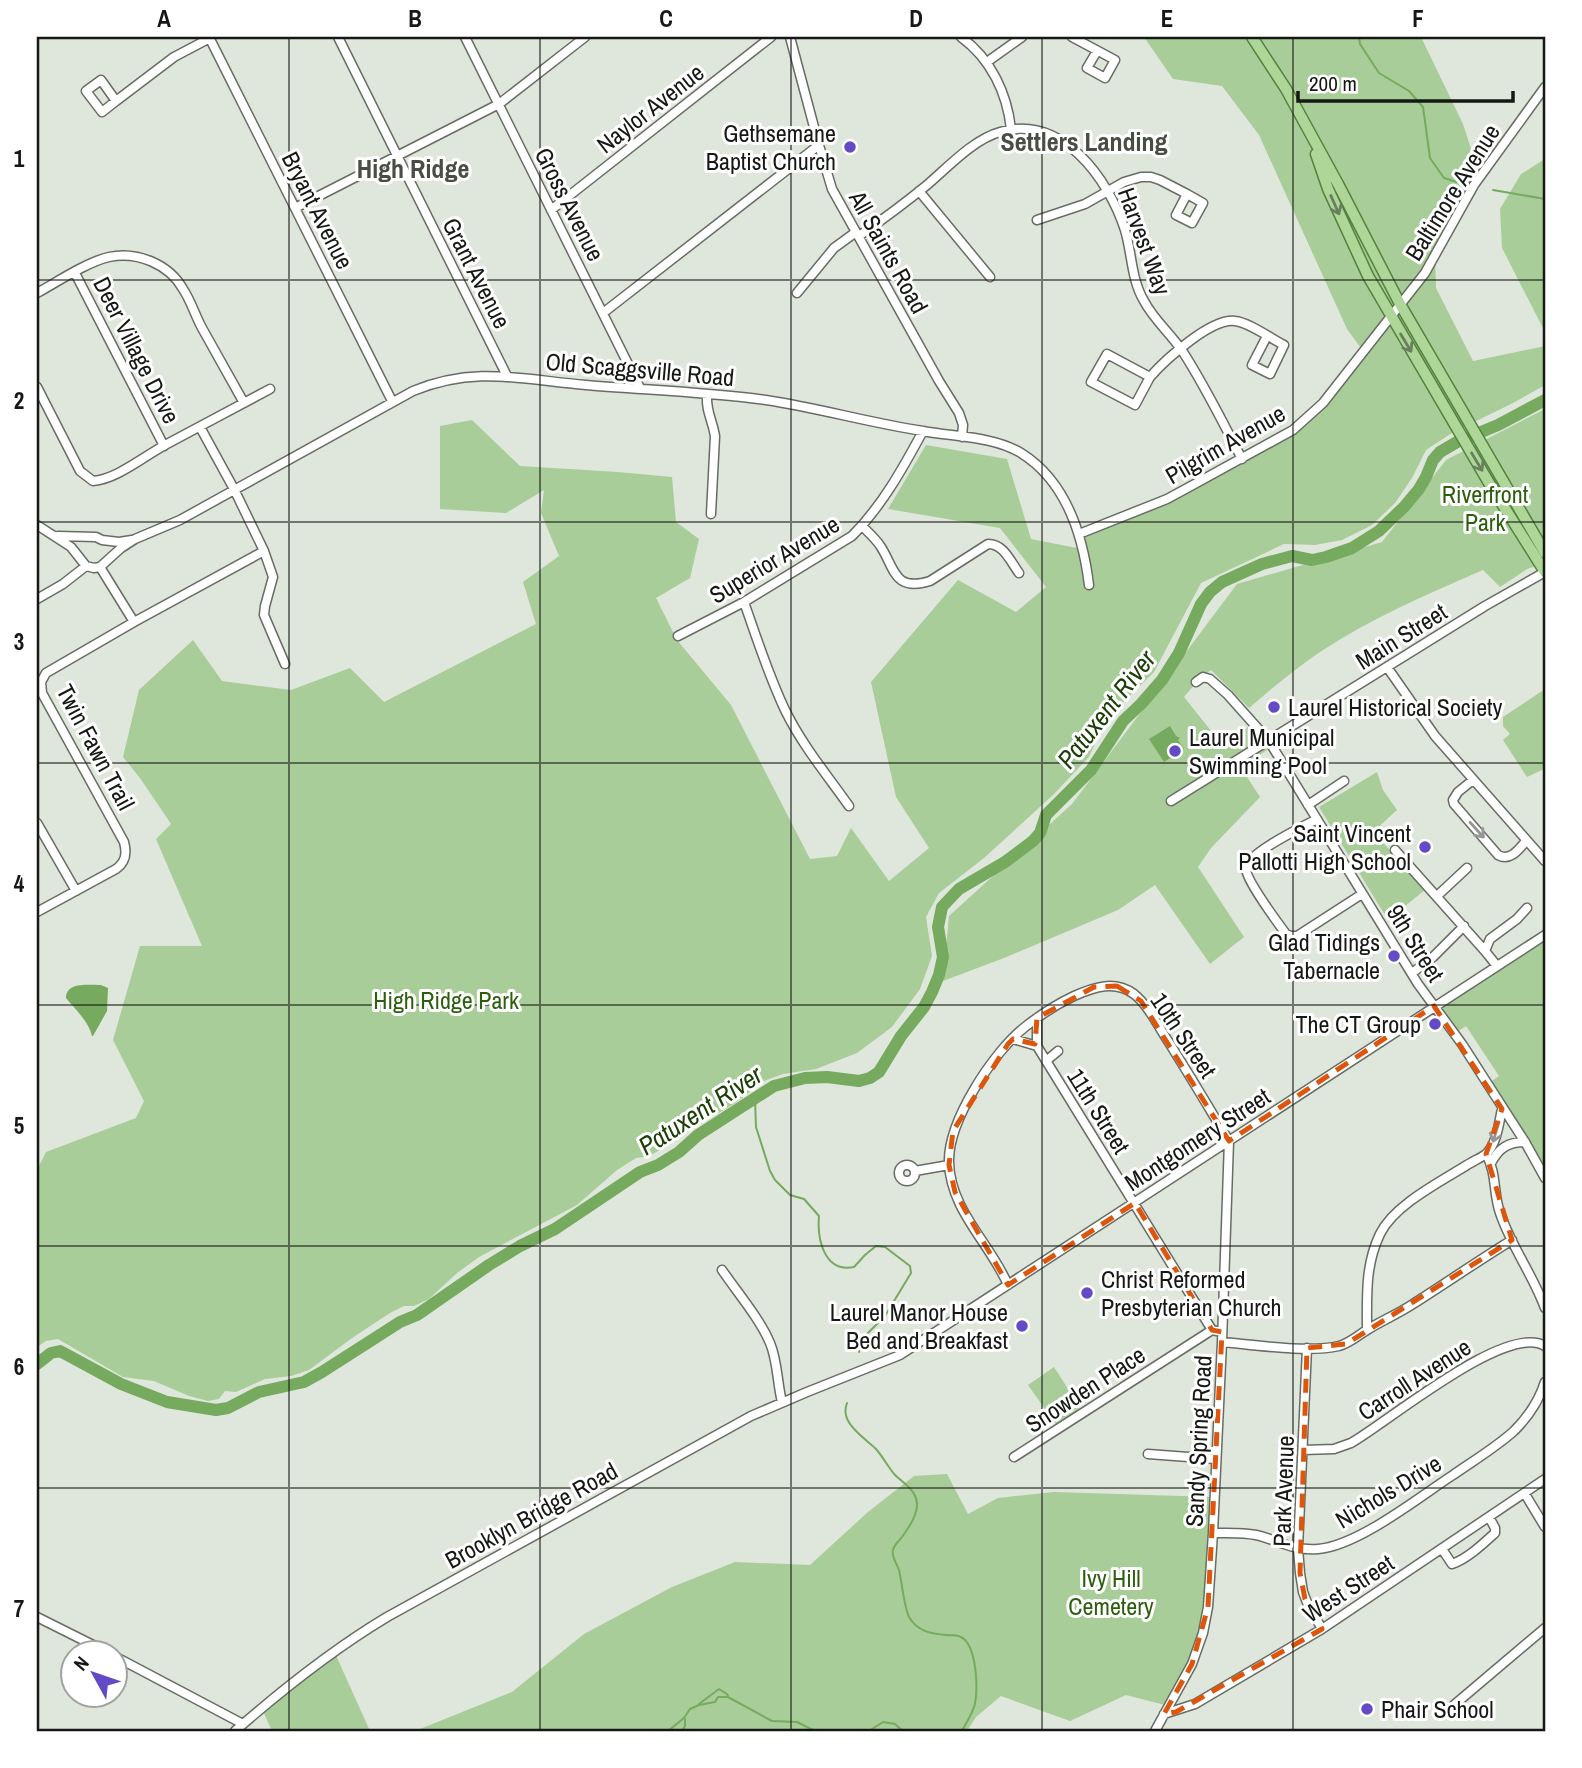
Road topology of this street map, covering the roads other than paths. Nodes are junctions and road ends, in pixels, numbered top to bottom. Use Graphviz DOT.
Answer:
graph roads {
  1 [pos="209,37"];
  2 [pos="338,37"];
  3 [pos="465,37"];
  4 [pos="585,37"];
  5 [pos="771,37"];
  6 [pos="790,37"];
  7 [pos="961,37"];
  8 [pos="1022,37"];
  9 [pos="1072,37"];
  10 [pos="1252,37"];
  11 [pos="1097,51"];
  12 [pos="987,62"];
  13 [pos="1545,87"];
  14 [pos="116,100"];
  15 [pos="499,104"];
  16 [pos="1305,123"];
  17 [pos="1011,129"];
  18 [pos="818,145"];
  19 [pos="397,156"];
  20 [pos="919,191"];
  21 [pos="1109,191"];
  22 [pos="1187,194"];
  23 [pos="295,208"];
  24 [pos="551,210"];
  25 [pos="1037,220"];
  26 [pos="858,234"];
  27 [pos="75,273"];
  28 [pos="990,277"];
  29 [pos="37,293"];
  30 [pos="797,293"];
  31 [pos="1400,304"];
  32 [pos="603,313"];
  33 [pos="1390,316"];
  34 [pos="1267,336"];
  35 [pos="1181,348"];
  36 [pos="507,376"];
  37 [pos="1150,377"];
  38 [pos="37,387"];
  39 [pos="640,388"];
  40 [pos="270,389"];
  41 [pos="707,394"];
  42 [pos="392,401"];
  43 [pos="244,403"];
  44 [pos="200,427"];
  45 [pos="923,431"];
  46 [pos="962,437"];
  47 [pos="164,446"];
  48 [pos="1242,459"];
  49 [pos="234,489"];
  50 [pos="711,514"];
  51 [pos="37,525"];
  52 [pos="862,526"];
  53 [pos="1079,534"];
  54 [pos="55,536"];
  55 [pos="90,537"];
  56 [pos="135,539"];
  57 [pos="102,540"];
  58 [pos="264,551"];
  59 [pos="1545,553"];
  60 [pos="79,559"];
  61 [pos="107,559"];
  62 [pos="86,566"];
  63 [pos="100,567"];
  64 [pos="1545,572"];
  65 [pos="1018,573"];
  66 [pos="1089,585"];
  67 [pos="37,599"];
  68 [pos="744,602"];
  69 [pos="134,622"];
  70 [pos="678,636"];
  71 [pos="285,664"];
  72 [pos="1387,667"];
  73 [pos="1196,682"];
  74 [pos="1269,741"];
  75 [pos="1473,780"];
  76 [pos="1344,781"];
  77 [pos="1171,801"];
  78 [pos="1308,805"];
  79 [pos="849,806"];
  80 [pos="1317,819"];
  81 [pos="37,823"];
  82 [pos="1526,841"];
  83 [pos="1395,850"];
  84 [pos="1544,859"];
  85 [pos="1467,868"];
  86 [pos="76,891"];
  87 [pos="1362,894"];
  88 [pos="1437,896"];
  89 [pos="1527,908"];
  90 [pos="37,912"];
  91 [pos="1464,926"];
  92 [pos="1545,935"];
  93 [pos="1485,951"];
  94 [pos="1497,966"];
  95 [pos="1412,973"];
  96 [pos="1434,1006"];
  97 [pos="1037,1018"];
  98 [pos="1013,1039"];
  99 [pos="1037,1046"];
  100 [pos="1058,1051"];
  101 [pos="1046,1060"];
  102 [pos="1502,1109"];
  103 [pos="1229,1141"];
  104 [pos="1525,1142"];
  105 [pos="1486,1154"];
  106 [pos="1491,1163"];
  107 [pos="949,1165"];
  108 [pos="915,1171"];
  109 [pos="1545,1178"];
  110 [pos="1135,1203"];
  111 [pos="1512,1240"];
  112 [pos="722,1270"];
  113 [pos="1008,1285"];
  114 [pos="1545,1308"];
  115 [pos="1367,1329"];
  116 [pos="1212,1330"];
  117 [pos="1222,1332"];
  118 [pos="1222,1342"];
  119 [pos="1545,1346"];
  120 [pos="1307,1348"];
  121 [pos="867,1369"];
  122 [pos="1545,1382"];
  123 [pos="782,1402"];
  124 [pos="1303,1450"];
  125 [pos="1148,1454"];
  126 [pos="1014,1457"];
  127 [pos="1215,1459"];
  128 [pos="1545,1479"];
  129 [pos="1525,1494"];
  130 [pos="1489,1517"];
  131 [pos="1545,1527"];
  132 [pos="1213,1533"];
  133 [pos="1298,1548"];
  134 [pos="1441,1549"];
  135 [pos="37,1617"];
  136 [pos="1545,1628"];
  137 [pos="1322,1629"];
  138 [pos="78,1638"];
  139 [pos="130,1664"];
  140 [pos="1454,1705"];
  141 [pos="1164,1714"];
  142 [pos="243,1724"];
  143 [pos="235,1731"];
  144 [pos="1155,1731"];
  1 -- 14 [label="street"];
  1 -- 23 [label="street, Bryant Avenue"];
  2 -- 19 [label="street, Grant Avenue"];
  3 -- 15 [label="street, Gross Avenue"];
  4 -- 15 [label="street"];
  5 -- 24 [label="street, Naylor Avenue"];
  6 -- 18 [label="street, All Saints Road"];
  7 -- 12 [label="street"];
  8 -- 12 [label="street"];
  9 -- 11 [label="street"];
  10 -- 16 [label="main road"];
  12 -- 17 [label="street"];
  13 -- 31 [label="street, Baltimore Avenue"];
  15 -- 19 [label="street"];
  15 -- 24 [label="street, Gross Avenue"];
  16 -- 31 [label="main road"];
  16 -- 33 [label="main road, one-way"];
  17 -- 20 [label="street, Harvest Way"];
  17 -- 21 [label="street, Harvest Way"];
  18 -- 26 [label="street, All Saints Road"];
  18 -- 32 [label="street"];
  19 -- 23 [label="street"];
  19 -- 36 [label="street, Grant Avenue"];
  20 -- 26 [label="street, Harvest Way"];
  20 -- 28 [label="street"];
  21 -- 22 [label="street"];
  21 -- 25 [label="street"];
  21 -- 35 [label="street, Harvest Way"];
  23 -- 42 [label="street, Bryant Avenue"];
  24 -- 32 [label="street, Gross Avenue"];
  26 -- 30 [label="street, Harvest Way"];
  26 -- 46 [label="street, All Saints Road"];
  27 -- 29 [label="street"];
  27 -- 43 [label="street"];
  27 -- 47 [label="street, Deer Village Drive"];
  31 -- 33 [label="street, Baltimore Avenue"];
  31 -- 59 [label="main road"];
  32 -- 39 [label="street, Gross Avenue"];
  33 -- 48 [label="street, Pilgrim Avenue"];
  33 -- 64 [label="main road, one-way"];
  34 -- 34 [label="street"];
  34 -- 35 [label="street"];
  35 -- 37 [label="street"];
  35 -- 48 [label="street, Harvest Way"];
  36 -- 39 [label="street, Old Scaggsville Road"];
  36 -- 42 [label="street, Old Scaggsville Road"];
  37 -- 37 [label="street"];
  38 -- 47 [label="street"];
  39 -- 41 [label="street, Old Scaggsville Road"];
  40 -- 43 [label="street"];
  41 -- 45 [label="street, Old Scaggsville Road"];
  41 -- 50 [label="street"];
  42 -- 49 [label="street, Old Scaggsville Road"];
  43 -- 44 [label="street"];
  44 -- 47 [label="street"];
  44 -- 49 [label="street"];
  45 -- 46 [label="street, Old Scaggsville Road"];
  45 -- 52 [label="street, Superior Avenue"];
  46 -- 53 [label="street, Old Scaggsville Road"];
  48 -- 53 [label="street, Pilgrim Avenue"];
  49 -- 56 [label="street, Old Scaggsville Road"];
  49 -- 58 [label="street"];
  51 -- 54 [label="street"];
  52 -- 65 [label="street"];
  52 -- 68 [label="street, Superior Avenue"];
  53 -- 66 [label="street, Old Scaggsville Road"];
  54 -- 55 [label="street"];
  54 -- 60 [label="street"];
  55 -- 57 [label="street"];
  55 -- 60 [label="street"];
  56 -- 57 [label="street, Old Scaggsville Road"];
  56 -- 61 [label="street, Old Scaggsville Road"];
  57 -- 61 [label="street"];
  58 -- 69 [label="street, Twin Fawn Trail"];
  58 -- 71 [label="street"];
  60 -- 62 [label="street"];
  61 -- 63 [label="street"];
  62 -- 63 [label="street"];
  62 -- 67 [label="street"];
  63 -- 69 [label="street"];
  64 -- 72 [label="street, Main Street"];
  68 -- 70 [label="street, Superior Avenue"];
  68 -- 79 [label="street"];
  69 -- 86 [label="street, Twin Fawn Trail"];
  72 -- 74 [label="street, Main Street"];
  72 -- 75 [label="street"];
  73 -- 74 [label="street, 9th Street"];
  74 -- 77 [label="street, Main Street"];
  74 -- 78 [label="street, 9th Street"];
  75 -- 82 [label="street"];
  75 -- 82 [label="street, one-way"];
  76 -- 78 [label="street"];
  78 -- 80 [label="street, 9th Street"];
  80 -- 87 [label="street, 9th Street"];
  80 -- 87 [label="street"];
  81 -- 86 [label="street"];
  82 -- 84 [label="street"];
  83 -- 88 [label="street"];
  85 -- 88 [label="street"];
  86 -- 90 [label="street, Twin Fawn Trail"];
  87 -- 95 [label="street, 9th Street"];
  88 -- 91 [label="street"];
  89 -- 93 [label="street"];
  91 -- 93 [label="street"];
  91 -- 95 [label="street"];
  92 -- 94 [label="street, Montgomery Street"];
  93 -- 94 [label="street"];
  94 -- 96 [label="street, Montgomery Street"];
  95 -- 96 [label="street, 9th Street"];
  96 -- 102 [label="street, 9th Street"];
  96 -- 103 [label="street, Montgomery Street"];
  97 -- 98 [label="street"];
  97 -- 99 [label="street"];
  97 -- 103 [label="street, 10th Street"];
  98 -- 99 [label="street"];
  98 -- 107 [label="street"];
  99 -- 101 [label="street, 11th Street"];
  100 -- 101 [label="street"];
  101 -- 110 [label="street, 11th Street"];
  102 -- 104 [label="street, 9th Street"];
  102 -- 105 [label="street, one-way"];
  103 -- 110 [label="street, Montgomery Street"];
  103 -- 117 [label="street, Sandy Spring Road"];
  104 -- 106 [label="street"];
  104 -- 109 [label="street, 9th Street"];
  105 -- 106 [label="street"];
  105 -- 115 [label="street"];
  106 -- 111 [label="street"];
  107 -- 108 [label="street"];
  107 -- 113 [label="street"];
  110 -- 113 [label="street, Montgomery Street"];
  110 -- 116 [label="street, 11th Street"];
  111 -- 114 [label="street"];
  111 -- 115 [label="street"];
  112 -- 123 [label="street"];
  113 -- 121 [label="street, Montgomery Street"];
  115 -- 120 [label="street"];
  116 -- 117 [label="street"];
  116 -- 126 [label="street, Snowden Place"];
  117 -- 118 [label="street, Sandy Spring Road"];
  118 -- 120 [label="street"];
  118 -- 127 [label="street, Sandy Spring Road"];
  119 -- 124 [label="street, Carroll Avenue"];
  120 -- 124 [label="street, Park Avenue"];
  121 -- 123 [label="street, Brooklyn Bridge Road"];
  122 -- 133 [label="street, Nichols Drive"];
  123 -- 142 [label="street, Brooklyn Bridge Road"];
  124 -- 133 [label="street, Park Avenue"];
  125 -- 127 [label="street"];
  127 -- 132 [label="street, Sandy Spring Road"];
  128 -- 129 [label="street, West Street"];
  129 -- 130 [label="street, West Street"];
  129 -- 131 [label="street"];
  130 -- 134 [label="street, West Street"];
  130 -- 134 [label="street"];
  132 -- 133 [label="street, Nichols Drive"];
  132 -- 141 [label="street, Sandy Spring Road"];
  133 -- 137 [label="street, Park Avenue"];
  134 -- 137 [label="street, West Street"];
  135 -- 138 [label="street"];
  136 -- 140 [label="street"];
  137 -- 141 [label="street, West Street"];
  139 -- 142 [label="street"];
  141 -- 144 [label="street, Sandy Spring Road"];
  142 -- 143 [label="street, Brooklyn Bridge Road"];
}
